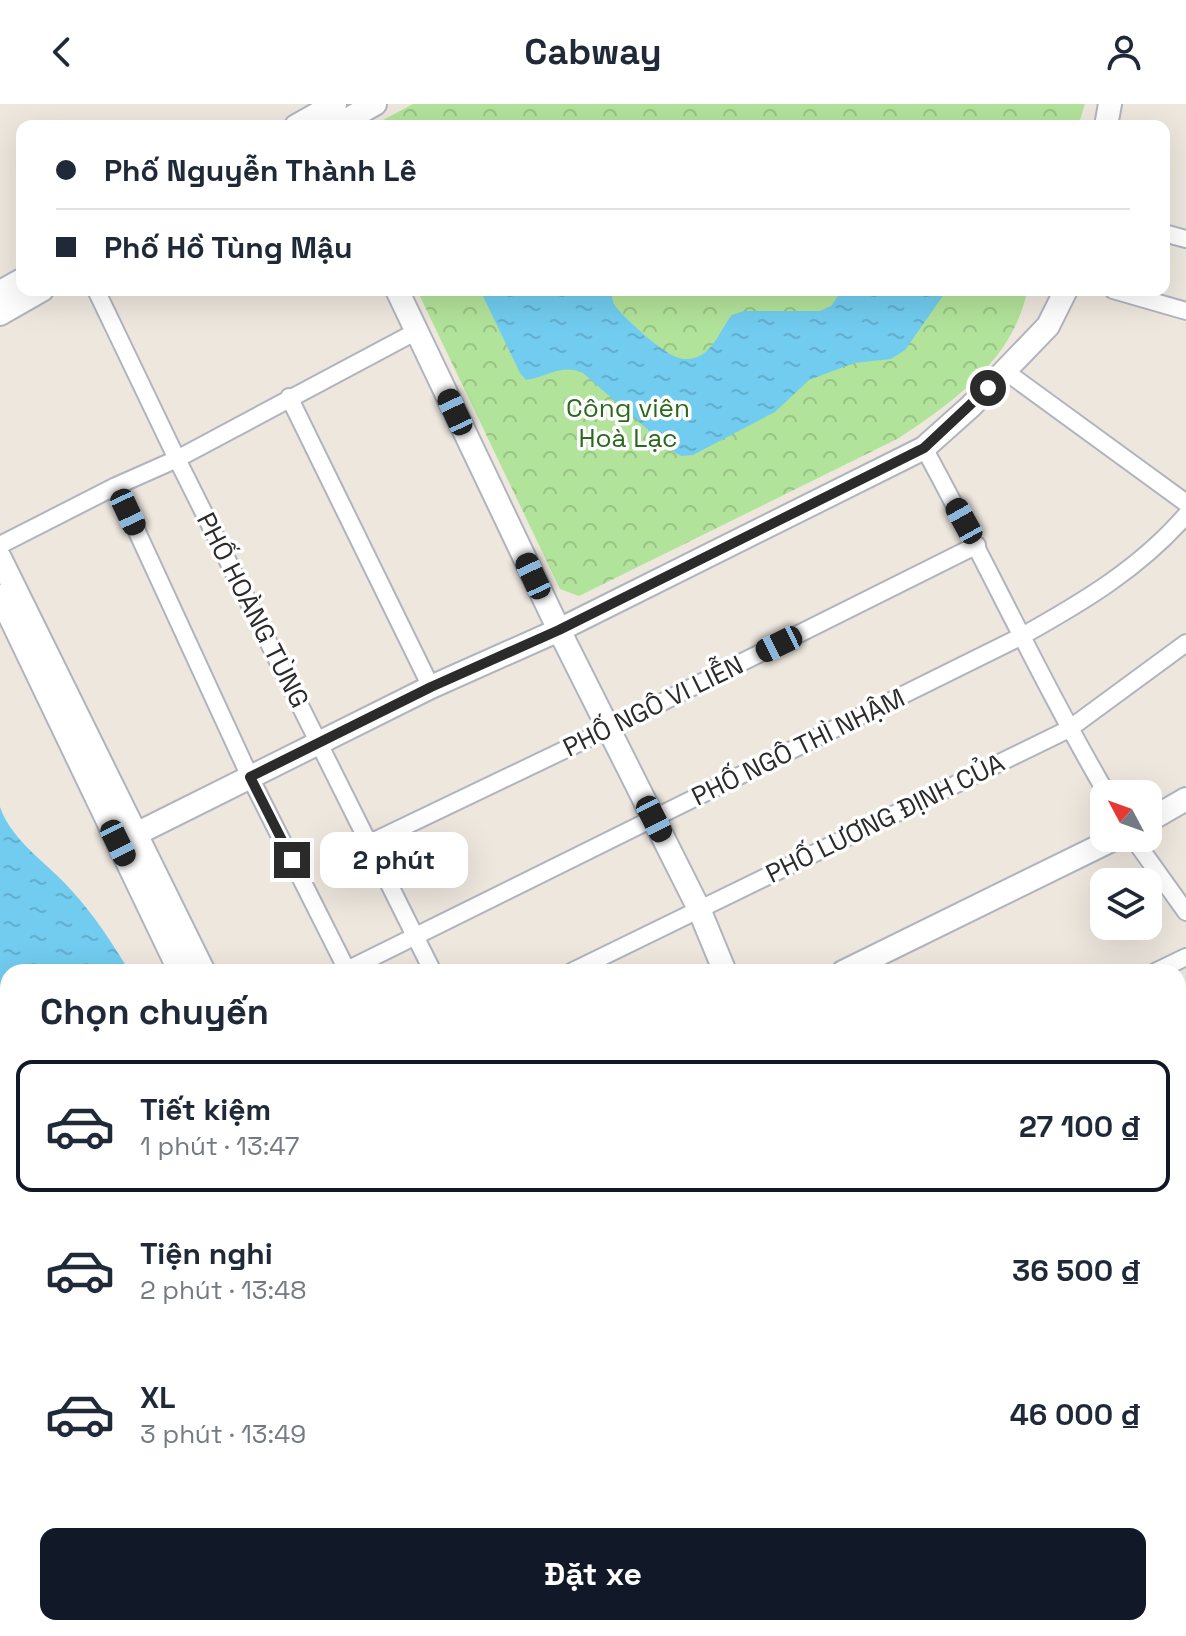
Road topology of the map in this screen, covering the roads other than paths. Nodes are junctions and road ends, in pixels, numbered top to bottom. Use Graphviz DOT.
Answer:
graph roads {
  1 [pos="335,104"];
  2 [pos="375,104"];
  3 [pos="313,120"];
  4 [pos="347,120"];
  5 [pos="32,296"];
  6 [pos="99,296"];
  7 [pos="400,296"];
  8 [pos="1063,296"];
  9 [pos="1134,296"];
  10 [pos="1186,311"];
  11 [pos="0,314"];
  12 [pos="417,331"];
  13 [pos="1005,371"];
  14 [pos="289,397"];
  15 [pos="924,448"];
  16 [pos="177,459"];
  17 [pos="116,486"];
  18 [pos="1186,503"];
  19 [pos="1186,515"];
  20 [pos="0,545"];
  21 [pos="977,545"];
  22 [pos="0,558"];
  23 [pos="0,596"];
  24 [pos="559,630"];
  25 [pos="1022,636"];
  26 [pos="1186,643"];
  27 [pos="431,687"];
  28 [pos="608,729"];
  29 [pos="1069,729"];
  30 [pos="320,744"];
  31 [pos="250,777"];
  32 [pos="1099,780"];
  33 [pos="1186,799"];
  34 [pos="1162,813"];
  35 [pos="654,819"];
  36 [pos="127,839"];
  37 [pos="370,843"];
  38 [pos="1090,851"];
  39 [pos="1143,852"];
  40 [pos="699,909"];
  41 [pos="1186,912"];
  42 [pos="414,934"];
  43 [pos="177,964"];
  44 [pos="199,964"];
  45 [pos="344,964"];
  46 [pos="360,964"];
  47 [pos="429,964"];
  48 [pos="587,964"];
  49 [pos="722,964"];
  50 [pos="859,964"];
  1 -- 3 [label="street"];
  2 -- 4 [label="street"];
  5 -- 11 [label="street"];
  6 -- 16 [label="street, PHỐ HOÀNG TÙNG"];
  7 -- 12 [label="street"];
  8 -- 13 [label="street"];
  9 -- 10 [label="street"];
  12 -- 14 [label="street"];
  12 -- 24 [label="street"];
  13 -- 15 [label="street"];
  13 -- 18 [label="street"];
  14 -- 16 [label="street"];
  14 -- 27 [label="street"];
  15 -- 21 [label="street"];
  15 -- 24 [label="street"];
  16 -- 17 [label="street"];
  16 -- 30 [label="street, PHỐ HOÀNG TÙNG"];
  17 -- 20 [label="street"];
  17 -- 31 [label="street"];
  19 -- 25 [label="street, PHỐ NGÔ THÌ NHẬM"];
  21 -- 25 [label="street"];
  21 -- 28 [label="street, PHỐ NGÔ VI LIỄN"];
  22 -- 36 [label="street"];
  23 -- 36 [label="street"];
  24 -- 27 [label="street"];
  24 -- 28 [label="street"];
  25 -- 29 [label="street"];
  25 -- 35 [label="street, PHỐ NGÔ THÌ NHẬM"];
  26 -- 29 [label="street, PHỐ LƯƠNG ĐỊNH CỦA"];
  27 -- 30 [label="street"];
  28 -- 35 [label="street"];
  28 -- 37 [label="street, PHỐ NGÔ VI LIỄN"];
  29 -- 32 [label="street"];
  29 -- 40 [label="street, PHỐ LƯƠNG ĐỊNH CỦA"];
  30 -- 31 [label="street"];
  30 -- 37 [label="street, PHỐ HOÀNG TÙNG"];
  31 -- 36 [label="street"];
  31 -- 45 [label="street"];
  33 -- 34 [label="street"];
  35 -- 40 [label="street"];
  35 -- 42 [label="street, PHỐ NGÔ THÌ NHẬM"];
  36 -- 43 [label="street"];
  36 -- 44 [label="street"];
  37 -- 42 [label="street, PHỐ HOÀNG TÙNG"];
  38 -- 50 [label="street"];
  39 -- 41 [label="street"];
  40 -- 48 [label="street, PHỐ LƯƠNG ĐỊNH CỦA"];
  40 -- 49 [label="street"];
  42 -- 46 [label="street, PHỐ NGÔ THÌ NHẬM"];
  42 -- 47 [label="street, PHỐ HOÀNG TÙNG"];
}
